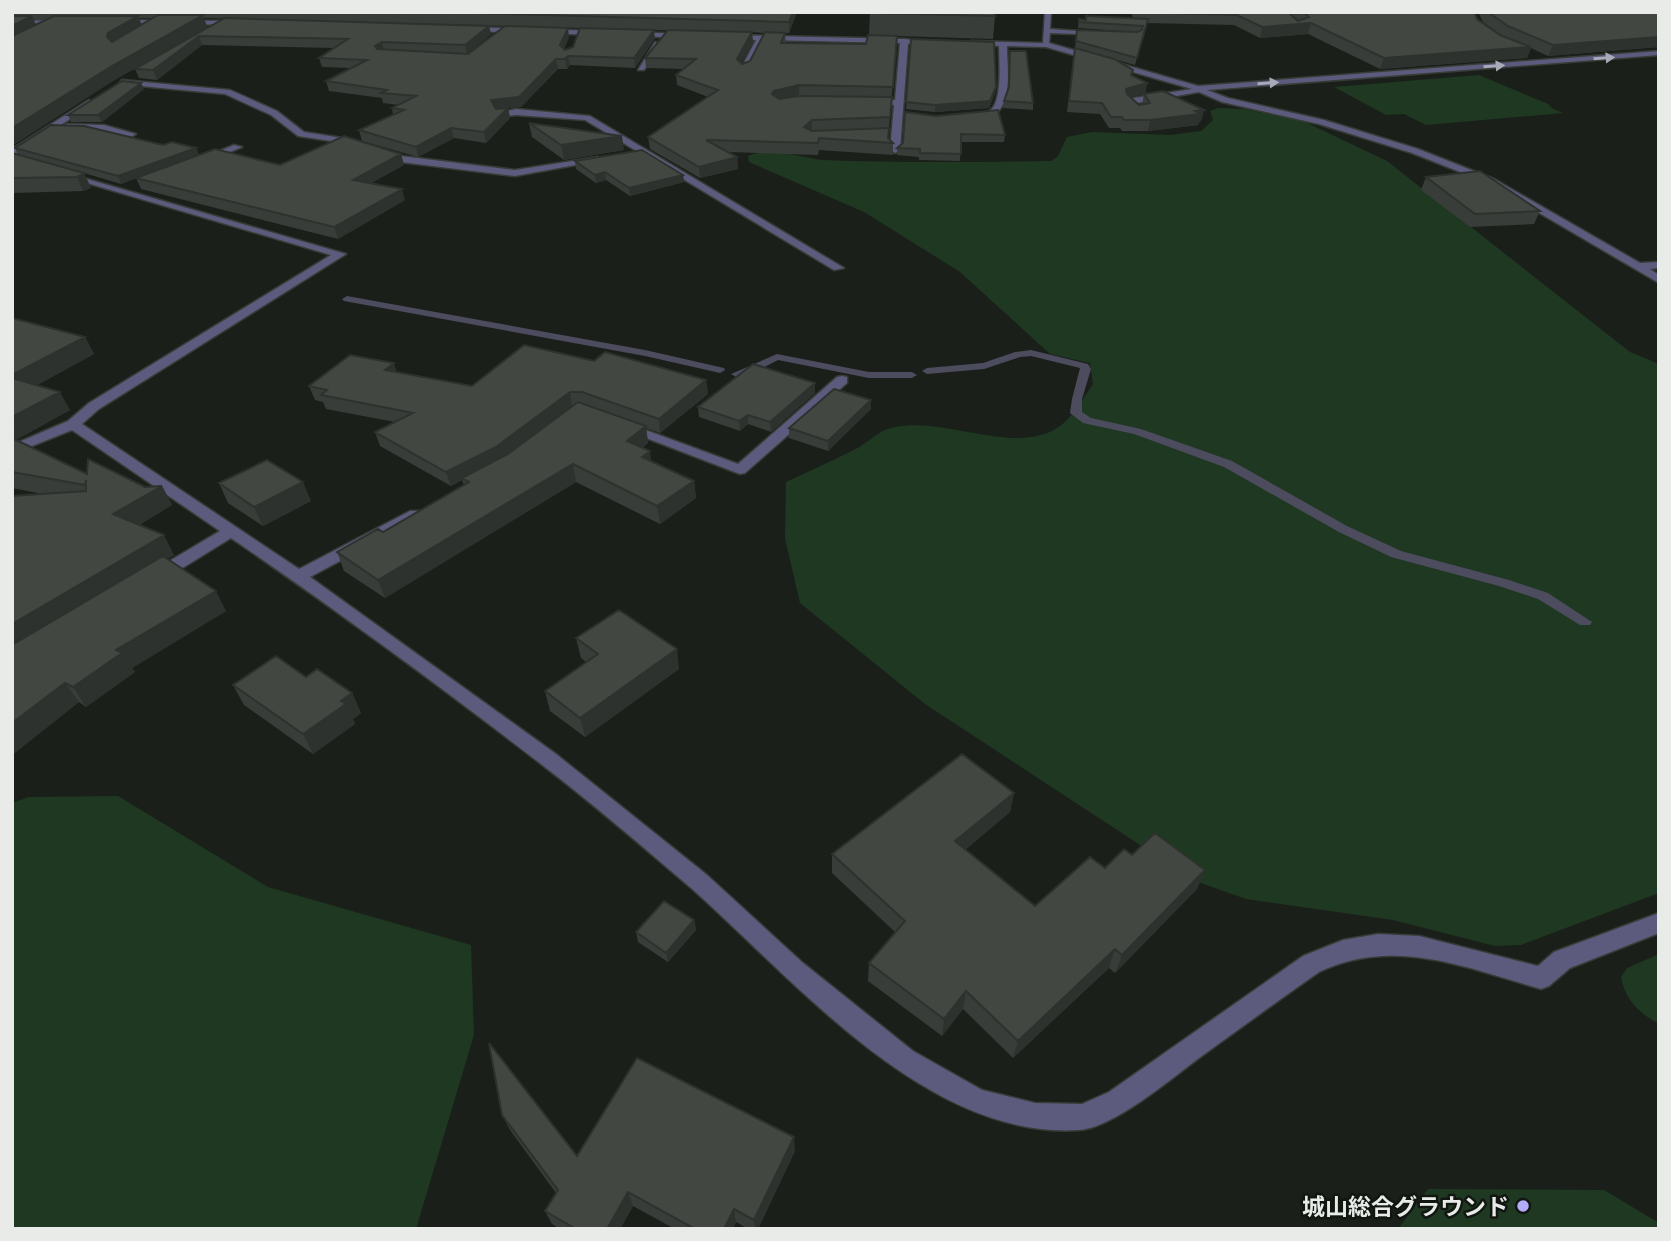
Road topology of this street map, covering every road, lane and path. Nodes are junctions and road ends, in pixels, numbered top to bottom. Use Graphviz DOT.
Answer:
graph roads {
  1 [pos="61,12"];
  2 [pos="1048,12"];
  3 [pos="245,20"];
  4 [pos="42,22"];
  5 [pos="58,22"];
  6 [pos="72,22"];
  7 [pos="110,22"];
  8 [pos="161,22"];
  9 [pos="225,22"];
  10 [pos="12,23"];
  11 [pos="150,29"];
  12 [pos="459,29"];
  13 [pos="504,30"];
  14 [pos="1047,31"];
  15 [pos="577,33"];
  16 [pos="1110,33"];
  17 [pos="35,34"];
  18 [pos="204,34"];
  19 [pos="614,34"];
  20 [pos="627,34"];
  21 [pos="664,35"];
  22 [pos="692,36"];
  23 [pos="495,37"];
  24 [pos="720,37"];
  25 [pos="761,38"];
  26 [pos="904,41"];
  27 [pos="941,42"];
  28 [pos="966,43"];
  29 [pos="572,44"];
  30 [pos="1003,44"];
  31 [pos="1046,45"];
  32 [pos="1524,51"];
  33 [pos="1659,53"];
  34 [pos="1549,62"];
  35 [pos="641,68"];
  36 [pos="744,71"];
  37 [pos="133,76"];
  38 [pos="122,82"];
  39 [pos="1200,88"];
  40 [pos="111,89"];
  41 [pos="99,97"];
  42 [pos="862,102"];
  43 [pos="899,103"];
  44 [pos="1142,112"];
  45 [pos="898,113"];
  46 [pos="498,114"];
  47 [pos="910,115"];
  48 [pos="961,117"];
  49 [pos="53,127"];
  50 [pos="884,133"];
  51 [pos="897,133"];
  52 [pos="131,134"];
  53 [pos="237,147"];
  54 [pos="895,150"];
  55 [pos="641,153"];
  56 [pos="13,155"];
  57 [pos="628,155"];
  58 [pos="614,158"];
  59 [pos="199,161"];
  60 [pos="56,171"];
  61 [pos="135,186"];
  62 [pos="122,190"];
  63 [pos="1659,265"];
  64 [pos="1638,266"];
  65 [pos="838,268"];
  66 [pos="1659,280"];
  67 [pos="842,380"];
  68 [pos="73,424"];
  69 [pos="616,424"];
  70 [pos="12,450"];
  71 [pos="432,505"];
  72 [pos="231,531"];
  73 [pos="298,576"];
  74 [pos="139,587"];
  75 [pos="1659,923"];
  1 -- 4 [label="street"];
  2 -- 14 [label="street"];
  3 -- 9 [label="street"];
  4 -- 5 [label="street"];
  4 -- 10 [label="street"];
  5 -- 6 [label="street"];
  5 -- 17 [label="street"];
  7 -- 8 [label="street"];
  8 -- 9 [label="street"];
  8 -- 11 [label="street"];
  9 -- 18 [label="street"];
  12 -- 13 [label="street"];
  13 -- 15 [label="street"];
  13 -- 23 [label="street"];
  14 -- 16 [label="street"];
  14 -- 31 [label="street"];
  15 -- 19 [label="street"];
  15 -- 29 [label="street"];
  20 -- 21 [label="street"];
  21 -- 22 [label="street"];
  21 -- 35 [label="street"];
  24 -- 25 [label="street"];
  25 -- 26 [label="street"];
  25 -- 36 [label="street"];
  26 -- 27 [label="street"];
  26 -- 43 [label="street"];
  28 -- 30 [label="street"];
  30 -- 31 [label="street"];
  30 -- 48 [label="street"];
  31 -- 39 [label="street"];
  32 -- 34 [label="street"];
  34 -- 33 [label="street, one-way"];
  39 -- 34 [label="street, one-way"];
  37 -- 38 [label="street"];
  38 -- 40 [label="street"];
  38 -- 58 [label="street"];
  39 -- 44 [label="street"];
  39 -- 64 [label="street"];
  41 -- 49 [label="street"];
  42 -- 43 [label="street"];
  43 -- 45 [label="street"];
  45 -- 47 [label="street"];
  45 -- 51 [label="street"];
  46 -- 55 [label="street"];
  49 -- 52 [label="street"];
  49 -- 56 [label="street"];
  50 -- 51 [label="street"];
  51 -- 54 [label="street"];
  53 -- 59 [label="street"];
  55 -- 57 [label="street"];
  55 -- 65 [label="street"];
  60 -- 62 [label="street"];
  61 -- 62 [label="street"];
  62 -- 68 [label="street"];
  63 -- 64 [label="street"];
  64 -- 66 [label="street"];
  67 -- 69 [label="street"];
  68 -- 70 [label="street"];
  68 -- 72 [label="street"];
  71 -- 73 [label="street"];
  72 -- 73 [label="street"];
  72 -- 74 [label="street"];
  73 -- 75 [label="street"];
}
